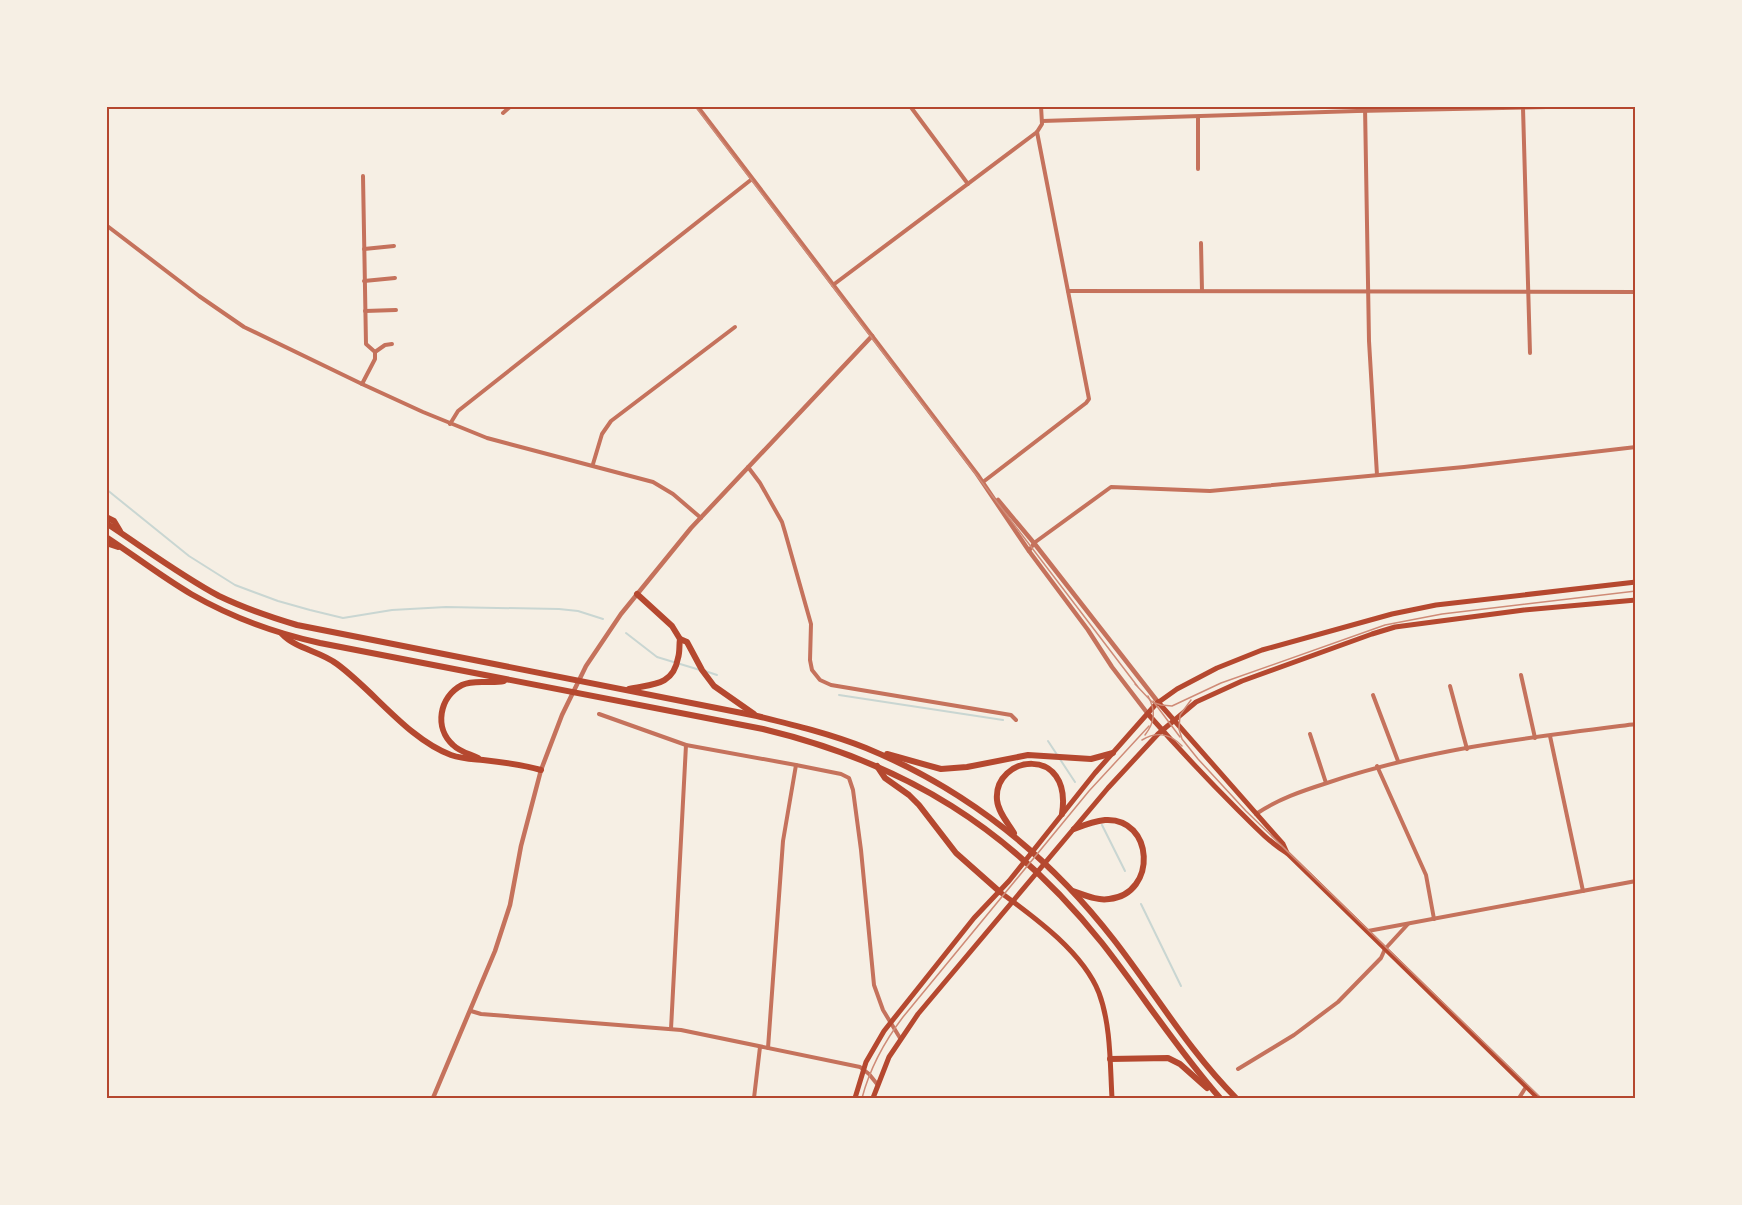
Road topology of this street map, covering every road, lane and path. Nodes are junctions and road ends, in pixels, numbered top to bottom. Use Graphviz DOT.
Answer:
graph roads {
  1 [pos="511,106"];
  2 [pos="697,106"];
  3 [pos="910,106"];
  4 [pos="1041,106"];
  5 [pos="1592,106"];
  6 [pos="1523,107"];
  7 [pos="1587,107"];
  8 [pos="1365,109"];
  9 [pos="503,113"];
  10 [pos="1198,117"];
  11 [pos="1042,121"];
  12 [pos="1037,132"];
  13 [pos="1198,169"];
  14 [pos="363,176"];
  15 [pos="752,179"];
  16 [pos="968,184"];
  17 [pos="106,225"];
  18 [pos="1201,243"];
  19 [pos="394,246"];
  20 [pos="364,249"];
  21 [pos="395,278"];
  22 [pos="364,281"];
  23 [pos="833,285"];
  24 [pos="1068,291"];
  25 [pos="1202,291"];
  26 [pos="1369,291"];
  27 [pos="1527,292"];
  28 [pos="1635,292"];
  29 [pos="396,310"];
  30 [pos="365,311"];
  31 [pos="735,327"];
  32 [pos="872,336"];
  33 [pos="392,344"];
  34 [pos="375,352"];
  35 [pos="1530,353"];
  36 [pos="362,384"];
  37 [pos="450,424"];
  38 [pos="1635,447"];
  39 [pos="592,464"];
  40 [pos="748,467"];
  41 [pos="1377,476"];
  42 [pos="983,482"];
  43 [pos="106,516"];
  44 [pos="701,518"];
  45 [pos="106,523"];
  46 [pos="122,534"];
  47 [pos="106,537"];
  48 [pos="106,543"];
  49 [pos="1034,543"];
  50 [pos="122,547"];
  51 [pos="1029,550"];
  52 [pos="1635,582"];
  53 [pos="637,594"];
  54 [pos="1635,600"];
  55 [pos="282,633"];
  56 [pos="679,642"];
  57 [pos="1521,675"];
  58 [pos="510,680"];
  59 [pos="1450,686"];
  60 [pos="624,690"];
  61 [pos="1373,696"];
  62 [pos="1158,702"];
  63 [pos="599,714"];
  64 [pos="1148,714"];
  65 [pos="757,716"];
  66 [pos="1016,720"];
  67 [pos="1174,720"];
  68 [pos="1635,724"];
  69 [pos="1162,730"];
  70 [pos="1310,735"];
  71 [pos="1550,736"];
  72 [pos="1535,738"];
  73 [pos="686,745"];
  74 [pos="865,748"];
  75 [pos="1467,749"];
  76 [pos="1113,753"];
  77 [pos="484,760"];
  78 [pos="1398,761"];
  79 [pos="796,765"];
  80 [pos="876,765"];
  81 [pos="1377,766"];
  82 [pos="541,771"];
  83 [pos="1326,783"];
  84 [pos="1062,814"];
  85 [pos="1255,815"];
  86 [pos="1074,829"];
  87 [pos="1015,836"];
  88 [pos="1287,853"];
  89 [pos="1635,881"];
  90 [pos="1073,891"];
  91 [pos="1583,891"];
  92 [pos="999,892"];
  93 [pos="1013,902"];
  94 [pos="1434,919"];
  95 [pos="1409,923"];
  96 [pos="1368,932"];
  97 [pos="1385,949"];
  98 [pos="471,1011"];
  99 [pos="891,1023"];
  100 [pos="671,1029"];
  101 [pos="900,1038"];
  102 [pos="760,1047"];
  103 [pos="768,1048"];
  104 [pos="1110,1059"];
  105 [pos="863,1068"];
  106 [pos="1238,1069"];
  107 [pos="877,1084"];
  108 [pos="1526,1087"];
  109 [pos="433,1098"];
  110 [pos="754,1098"];
  111 [pos="855,1098"];
  112 [pos="873,1098"];
  113 [pos="1112,1098"];
  114 [pos="1220,1098"];
  115 [pos="1236,1098"];
  116 [pos="1518,1098"];
  117 [pos="1538,1098"];
  1 -- 9 [label="street"];
  2 -- 15 [label="street"];
  3 -- 16 [label="street"];
  4 -- 11 [label="street"];
  5 -- 7 [label="street"];
  6 -- 7 [label="street"];
  6 -- 8 [label="street"];
  6 -- 27 [label="street"];
  8 -- 10 [label="street"];
  8 -- 26 [label="street"];
  10 -- 11 [label="street"];
  10 -- 13 [label="street"];
  11 -- 12 [label="street"];
  12 -- 16 [label="street"];
  12 -- 24 [label="street"];
  14 -- 20 [label="street"];
  15 -- 23 [label="street"];
  15 -- 37 [label="street"];
  16 -- 23 [label="street"];
  17 -- 36 [label="street"];
  18 -- 25 [label="street"];
  19 -- 20 [label="street"];
  20 -- 22 [label="street"];
  21 -- 22 [label="street"];
  22 -- 30 [label="street"];
  23 -- 32 [label="street"];
  24 -- 25 [label="street"];
  24 -- 42 [label="street"];
  25 -- 26 [label="street"];
  26 -- 27 [label="street"];
  26 -- 41 [label="street"];
  27 -- 28 [label="street"];
  27 -- 35 [label="street"];
  29 -- 30 [label="street"];
  30 -- 34 [label="street"];
  31 -- 39 [label="street"];
  32 -- 40 [label="street"];
  32 -- 42 [label="street"];
  33 -- 34 [label="street"];
  34 -- 36 [label="street"];
  36 -- 37 [label="street"];
  37 -- 39 [label="street"];
  38 -- 41 [label="street"];
  39 -- 44 [label="street"];
  40 -- 44 [label="street"];
  40 -- 66 [label="street"];
  41 -- 49 [label="street"];
  42 -- 49 [label="street"];
  42 -- 51 [label="street"];
  43 -- 46 [label="highway"];
  44 -- 53 [label="street"];
  45 -- 46 [label="highway"];
  46 -- 60 [label="highway"];
  47 -- 50 [label="highway"];
  48 -- 50 [label="highway"];
  49 -- 51 [label="street"];
  49 -- 62 [label="street"];
  50 -- 55 [label="highway"];
  51 -- 64 [label="street"];
  52 -- 62 [label="main road"];
  53 -- 56 [label="highway"];
  53 -- 82 [label="street"];
  54 -- 67 [label="main road"];
  55 -- 58 [label="highway"];
  55 -- 77 [label="highway"];
  56 -- 60 [label="highway"];
  56 -- 65 [label="highway"];
  57 -- 72 [label="street"];
  58 -- 77 [label="highway"];
  58 -- 80 [label="highway"];
  59 -- 75 [label="street"];
  60 -- 65 [label="highway"];
  61 -- 78 [label="street"];
  62 -- 64 [label="main road"];
  62 -- 67 [label="main road"];
  63 -- 73 [label="street"];
  64 -- 69 [label="main road"];
  64 -- 76 [label="main road"];
  65 -- 74 [label="highway"];
  67 -- 69 [label="main road"];
  67 -- 85 [label="main road"];
  68 -- 71 [label="street"];
  69 -- 86 [label="main road"];
  69 -- 88 [label="main road"];
  70 -- 83 [label="street"];
  71 -- 72 [label="street"];
  71 -- 91 [label="street"];
  72 -- 75 [label="street"];
  73 -- 79 [label="street"];
  73 -- 100 [label="street"];
  74 -- 76 [label="highway"];
  74 -- 87 [label="highway"];
  75 -- 78 [label="street"];
  76 -- 84 [label="main road"];
  77 -- 82 [label="highway"];
  78 -- 81 [label="street"];
  79 -- 99 [label="street"];
  79 -- 103 [label="street"];
  80 -- 92 [label="highway"];
  80 -- 114 [label="highway"];
  81 -- 83 [label="street"];
  81 -- 94 [label="street"];
  82 -- 98 [label="street"];
  83 -- 85 [label="street"];
  84 -- 87 [label="highway"];
  84 -- 92 [label="main road"];
  85 -- 88 [label="main road"];
  86 -- 90 [label="highway"];
  86 -- 93 [label="main road"];
  87 -- 90 [label="highway"];
  88 -- 96 [label="main road"];
  89 -- 91 [label="street"];
  90 -- 115 [label="highway"];
  91 -- 94 [label="street"];
  92 -- 93 [label="main road"];
  92 -- 99 [label="main road"];
  93 -- 101 [label="main road"];
  93 -- 104 [label="main road"];
  94 -- 95 [label="street"];
  95 -- 96 [label="street"];
  95 -- 97 [label="street"];
  96 -- 97 [label="main road"];
  97 -- 106 [label="street"];
  97 -- 108 [label="main road"];
  98 -- 100 [label="street"];
  98 -- 109 [label="street"];
  99 -- 101 [label="street"];
  99 -- 105 [label="main road"];
  100 -- 102 [label="street"];
  101 -- 107 [label="main road"];
  102 -- 103 [label="street"];
  102 -- 110 [label="street"];
  103 -- 105 [label="street"];
  104 -- 113 [label="main road"];
  104 -- 114 [label="highway"];
  105 -- 107 [label="street"];
  105 -- 111 [label="main road"];
  107 -- 112 [label="main road"];
  108 -- 116 [label="street"];
  108 -- 117 [label="main road"];
}
